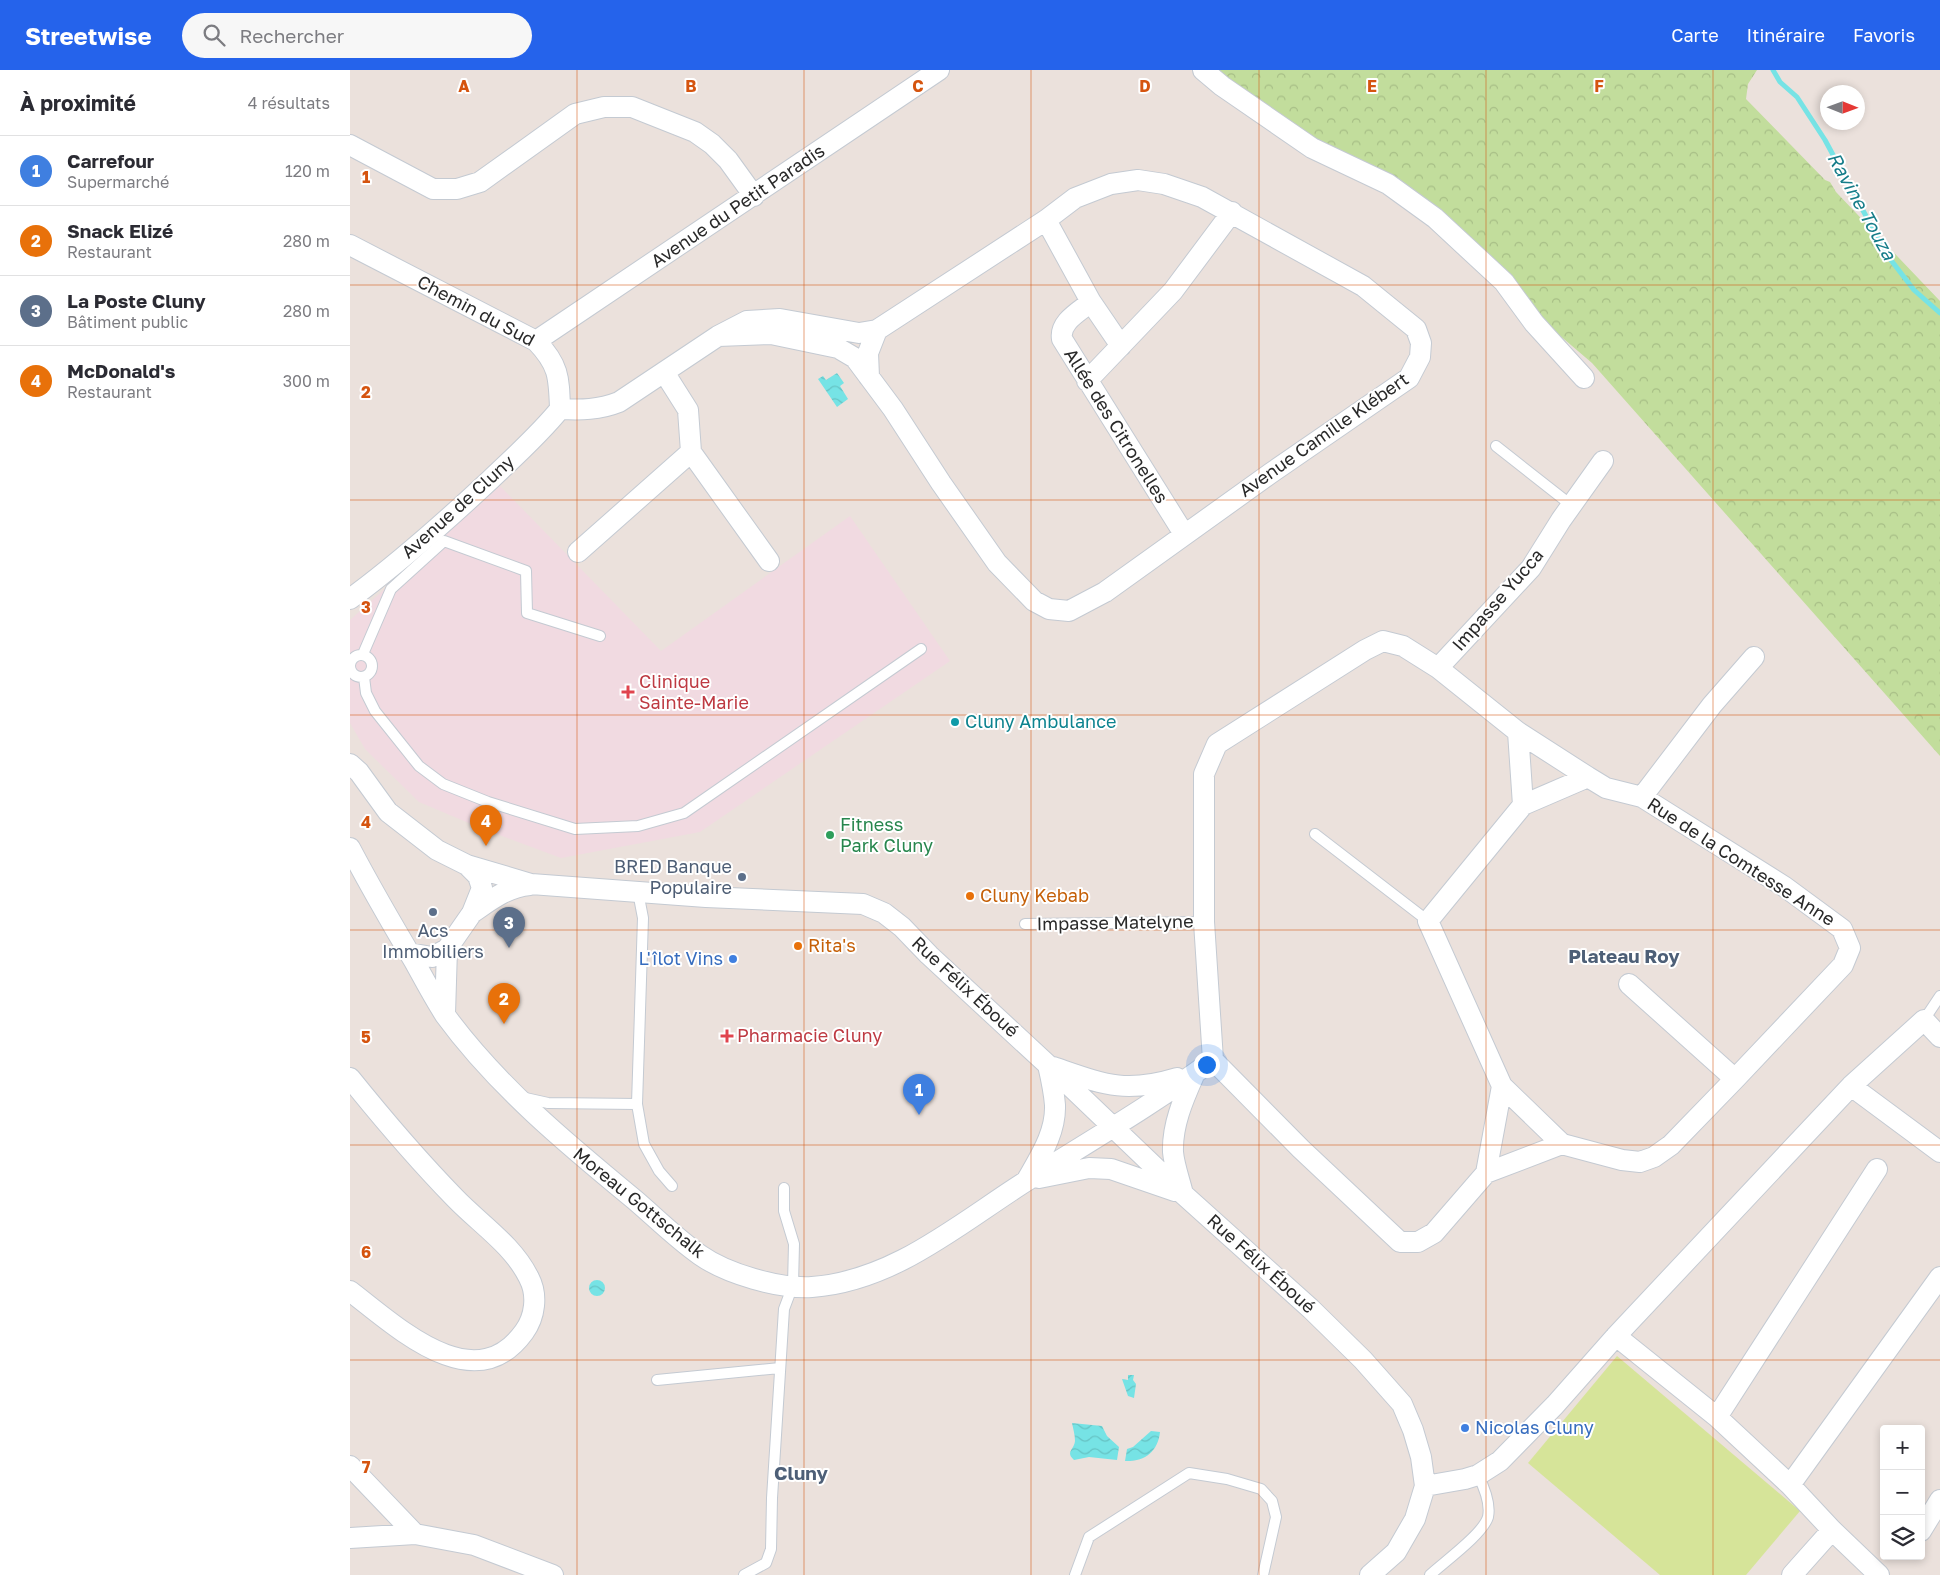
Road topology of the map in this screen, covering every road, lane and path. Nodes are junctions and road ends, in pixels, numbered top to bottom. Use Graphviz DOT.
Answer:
graph roads {
  1 [pos="939,70"];
  2 [pos="1203,70"];
  3 [pos="350,145"];
  4 [pos="754,196"];
  5 [pos="1232,212"];
  6 [pos="1046,220"];
  7 [pos="350,245"];
  8 [pos="1091,302"];
  9 [pos="878,330"];
  10 [pos="718,336"];
  11 [pos="536,341"];
  12 [pos="1121,346"];
  13 [pos="664,372"];
  14 [pos="869,377"];
  15 [pos="1584,378"];
  16 [pos="1087,381"];
  17 [pos="560,409"];
  18 [pos="1496,446"];
  19 [pos="691,452"];
  20 [pos="1603,461"];
  21 [pos="1571,505"];
  22 [pos="1184,534"];
  23 [pos="578,552"];
  24 [pos="769,561"];
  25 [pos="350,599"];
  26 [pos="600,636"];
  27 [pos="921,650"];
  28 [pos="363,654"];
  29 [pos="1754,657"];
  30 [pos="350,667"];
  31 [pos="1438,668"];
  32 [pos="364,677"];
  33 [pos="1518,732"];
  34 [pos="353,768"];
  35 [pos="1588,777"];
  36 [pos="1642,797"];
  37 [pos="1523,805"];
  38 [pos="1315,834"];
  39 [pos="350,848"];
  40 [pos="466,865"];
  41 [pos="532,884"];
  42 [pos="638,892"];
  43 [pos="472,913"];
  44 [pos="1428,921"];
  45 [pos="1204,922"];
  46 [pos="1025,924"];
  47 [pos="447,949"];
  48 [pos="409,953"];
  49 [pos="1629,984"];
  50 [pos="1940,996"];
  51 [pos="445,1014"];
  52 [pos="1924,1020"];
  53 [pos="1940,1037"];
  54 [pos="1213,1060"];
  55 [pos="1048,1066"];
  56 [pos="1195,1073"];
  57 [pos="350,1078"];
  58 [pos="1735,1079"];
  59 [pos="1502,1086"];
  60 [pos="1851,1086"];
  61 [pos="518,1096"];
  62 [pos="637,1104"];
  63 [pos="1113,1127"];
  64 [pos="1562,1144"];
  65 [pos="1940,1152"];
  66 [pos="1877,1169"];
  67 [pos="1486,1172"];
  68 [pos="1027,1180"];
  69 [pos="672,1186"];
  70 [pos="784,1188"];
  71 [pos="1183,1194"];
  72 [pos="793,1285"];
  73 [pos="350,1291"];
  74 [pos="1936,1291"];
  75 [pos="1616,1336"];
  76 [pos="780,1368"];
  77 [pos="657,1380"];
  78 [pos="1717,1417"];
  79 [pos="350,1466"];
  80 [pos="1478,1475"];
  81 [pos="1790,1485"];
  82 [pos="1425,1486"];
  83 [pos="1940,1500"];
  84 [pos="1925,1524"];
  85 [pos="1832,1530"];
  86 [pos="415,1534"];
  87 [pos="350,1538"];
  88 [pos="553,1575"];
  89 [pos="744,1575"];
  90 [pos="1075,1575"];
  91 [pos="1263,1575"];
  92 [pos="1370,1575"];
  93 [pos="1430,1575"];
  94 [pos="1792,1575"];
  95 [pos="1879,1575"];
  1 -- 4 [label="street, Avenue du Petit Paradis"];
  2 -- 15 [label="street"];
  3 -- 4 [label="street"];
  4 -- 11 [label="street, Avenue du Petit Paradis"];
  5 -- 6 [label="street, Avenue Camille Klébert"];
  5 -- 12 [label="street"];
  5 -- 22 [label="street, Avenue Camille Klébert"];
  6 -- 8 [label="street"];
  6 -- 9 [label="street, Avenue Camille Klébert"];
  7 -- 11 [label="street, Chemin du Sud"];
  8 -- 12 [label="street"];
  8 -- 16 [label="street, Allée des Citronelles"];
  9 -- 10 [label="street, Avenue Camille Klébert"];
  9 -- 14 [label="street"];
  10 -- 13 [label="street, Avenue Camille Klébert"];
  10 -- 14 [label="street, Avenue Camille Klébert"];
  11 -- 17 [label="street, Chemin du Sud"];
  12 -- 16 [label="street"];
  13 -- 17 [label="street, Avenue Camille Klébert"];
  13 -- 19 [label="street"];
  14 -- 22 [label="street, Avenue Camille Klébert"];
  16 -- 22 [label="street, Allée des Citronelles"];
  17 -- 25 [label="street, Avenue de Cluny"];
  18 -- 21 [label="lane"];
  19 -- 23 [label="street"];
  19 -- 24 [label="street"];
  20 -- 21 [label="street, Impasse Yucca"];
  21 -- 31 [label="street, Impasse Yucca"];
  26 -- 28 [label="lane"];
  27 -- 32 [label="lane"];
  28 -- 30 [label="lane"];
  28 -- 32 [label="lane"];
  29 -- 36 [label="street"];
  30 -- 32 [label="lane"];
  31 -- 33 [label="street, Rue de la Comtesse Anne"];
  31 -- 45 [label="street, Rue de la Comtesse Anne"];
  33 -- 35 [label="street, Rue de la Comtesse Anne"];
  33 -- 37 [label="street"];
  34 -- 40 [label="street, Rue Félix Éboué"];
  35 -- 36 [label="street, Rue de la Comtesse Anne"];
  35 -- 37 [label="street"];
  36 -- 58 [label="street, Rue de la Comtesse Anne"];
  37 -- 44 [label="street"];
  38 -- 44 [label="lane"];
  39 -- 48 [label="street, Moreau Gottschalk"];
  40 -- 41 [label="street, Rue Félix Éboué"];
  40 -- 43 [label="street"];
  41 -- 42 [label="street, Rue Félix Éboué"];
  41 -- 43 [label="street"];
  42 -- 55 [label="street, Rue Félix Éboué"];
  42 -- 62 [label="lane"];
  43 -- 47 [label="street"];
  44 -- 59 [label="street, Rue de la Comtesse Anne"];
  45 -- 46 [label="lane, Impasse Matelyne"];
  45 -- 54 [label="street, Rue de la Comtesse Anne"];
  47 -- 48 [label="street"];
  47 -- 51 [label="street"];
  48 -- 51 [label="street, Moreau Gottschalk"];
  49 -- 58 [label="street"];
  50 -- 52 [label="lane"];
  51 -- 61 [label="street, Moreau Gottschalk"];
  52 -- 53 [label="street"];
  52 -- 60 [label="street"];
  54 -- 56 [label="street, Moreau Gottschalk"];
  54 -- 67 [label="street"];
  55 -- 56 [label="street"];
  55 -- 63 [label="street, Rue Félix Éboué"];
  55 -- 68 [label="street"];
  56 -- 63 [label="street, Moreau Gottschalk"];
  56 -- 71 [label="street"];
  57 -- 73 [label="street"];
  58 -- 64 [label="street, Rue de la Comtesse Anne"];
  59 -- 64 [label="street, Rue de la Comtesse Anne"];
  59 -- 67 [label="street"];
  60 -- 65 [label="street"];
  60 -- 75 [label="street"];
  61 -- 62 [label="lane"];
  61 -- 72 [label="street, Moreau Gottschalk"];
  62 -- 69 [label="lane"];
  63 -- 68 [label="street, Moreau Gottschalk"];
  63 -- 71 [label="street, Rue Félix Éboué"];
  64 -- 67 [label="street"];
  66 -- 78 [label="street"];
  68 -- 71 [label="street"];
  68 -- 72 [label="street, Moreau Gottschalk"];
  70 -- 72 [label="lane"];
  71 -- 82 [label="street, Rue Félix Éboué"];
  72 -- 76 [label="lane"];
  74 -- 81 [label="street"];
  75 -- 78 [label="street"];
  75 -- 80 [label="street"];
  76 -- 77 [label="lane"];
  76 -- 89 [label="lane"];
  78 -- 81 [label="street"];
  79 -- 86 [label="street"];
  80 -- 82 [label="street"];
  80 -- 93 [label="lane"];
  81 -- 85 [label="street"];
  82 -- 92 [label="street"];
  83 -- 84 [label="street"];
  85 -- 94 [label="street"];
  85 -- 95 [label="street"];
  86 -- 87 [label="street"];
  86 -- 88 [label="street"];
  90 -- 91 [label="lane"];
}
